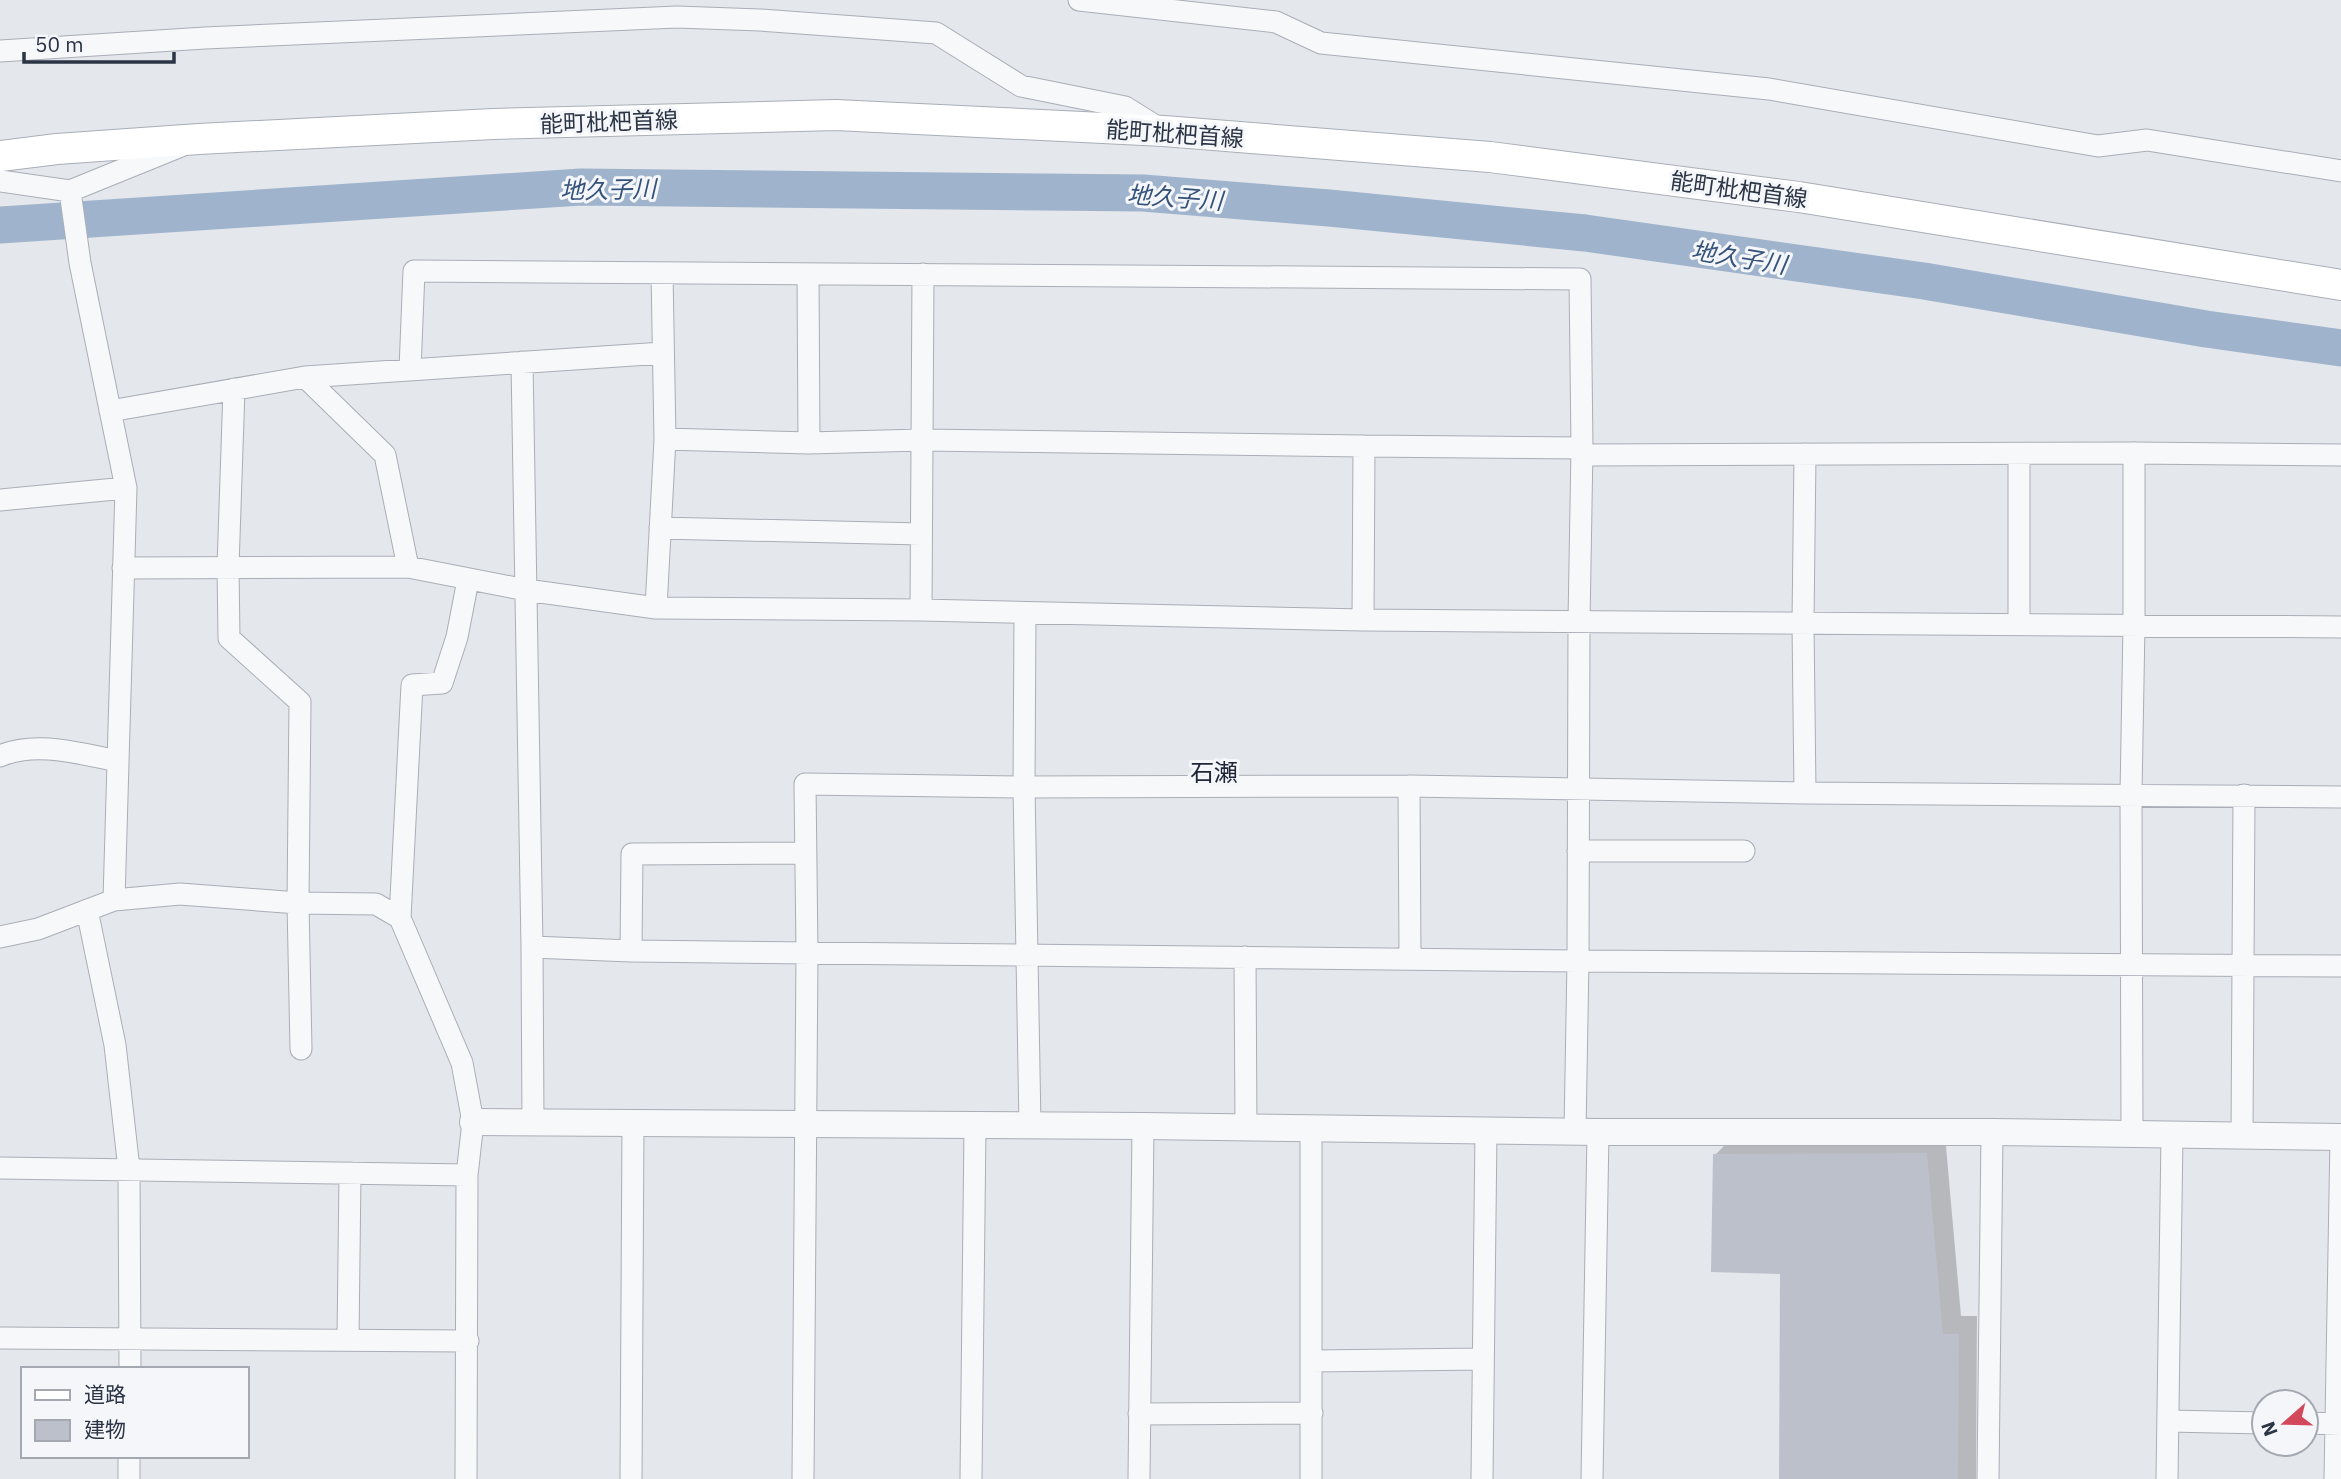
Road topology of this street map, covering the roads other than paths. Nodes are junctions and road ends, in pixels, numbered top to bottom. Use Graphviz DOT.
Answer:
graph roads {
  1 [pos="693,0"];
  2 [pos="1079,0"];
  3 [pos="677,16"];
  4 [pos="0,51"];
  5 [pos="1164,131"];
  6 [pos="199,139"];
  7 [pos="0,156"];
  8 [pos="2341,172"];
  9 [pos="0,181"];
  10 [pos="70,191"];
  11 [pos="662,273"];
  12 [pos="808,274"];
  13 [pos="923,274"];
  14 [pos="2341,285"];
  15 [pos="663,353"];
  16 [pos="522,362"];
  17 [pos="410,369"];
  18 [pos="305,377"];
  19 [pos="234,389"];
  20 [pos="110,411"];
  21 [pos="665,439"];
  22 [pos="921,440"];
  23 [pos="809,443"];
  24 [pos="1364,446"];
  25 [pos="1582,451"];
  26 [pos="2019,453"];
  27 [pos="2134,453"];
  28 [pos="1805,454"];
  29 [pos="2341,455"];
  30 [pos="126,488"];
  31 [pos="0,500"];
  32 [pos="660,528"];
  33 [pos="921,534"];
  34 [pos="228,567"];
  35 [pos="408,567"];
  36 [pos="123,568"];
  37 [pos="468,580"];
  38 [pos="526,590"];
  39 [pos="656,608"];
  40 [pos="921,610"];
  41 [pos="1025,614"];
  42 [pos="1363,620"];
  43 [pos="1578,622"];
  44 [pos="1802,623"];
  45 [pos="2019,624"];
  46 [pos="2134,625"];
  47 [pos="2341,627"];
  48 [pos="0,756"];
  49 [pos="118,761"];
  50 [pos="1409,786"];
  51 [pos="1024,787"];
  52 [pos="1577,790"];
  53 [pos="1805,793"];
  54 [pos="2131,794"];
  55 [pos="2244,795"];
  56 [pos="2341,797"];
  57 [pos="1578,851"];
  58 [pos="1744,851"];
  59 [pos="806,853"];
  60 [pos="114,900"];
  61 [pos="298,903"];
  62 [pos="87,910"];
  63 [pos="400,918"];
  64 [pos="0,937"];
  65 [pos="532,947"];
  66 [pos="631,951"];
  67 [pos="807,953"];
  68 [pos="1027,955"];
  69 [pos="1245,957"];
  70 [pos="1410,958"];
  71 [pos="1578,961"];
  72 [pos="2133,963"];
  73 [pos="2244,964"];
  74 [pos="2341,966"];
  75 [pos="300,1049"];
  76 [pos="473,1122"];
  77 [pos="533,1123"];
  78 [pos="633,1123"];
  79 [pos="806,1125"];
  80 [pos="975,1126"];
  81 [pos="1030,1126"];
  82 [pos="1143,1126"];
  83 [pos="1246,1128"];
  84 [pos="1311,1129"];
  85 [pos="1486,1130"];
  86 [pos="1587,1132"];
  87 [pos="1992,1132"];
  88 [pos="2132,1134"];
  89 [pos="2172,1135"];
  90 [pos="2242,1136"];
  91 [pos="2341,1137"];
  92 [pos="0,1168"];
  93 [pos="129,1169"];
  94 [pos="350,1173"];
  95 [pos="467,1175"];
  96 [pos="0,1338"];
  97 [pos="130,1339"];
  98 [pos="348,1340"];
  99 [pos="468,1341"];
  100 [pos="1483,1359"];
  101 [pos="1312,1361"];
  102 [pos="130,1367"];
  103 [pos="1312,1413"];
  104 [pos="1139,1414"];
  105 [pos="2168,1421"];
  106 [pos="2250,1423"];
  107 [pos="2320,1423"];
  108 [pos="2339,1424"];
  109 [pos="129,1458"];
  110 [pos="129,1479"];
  111 [pos="466,1479"];
  112 [pos="631,1479"];
  113 [pos="803,1479"];
  114 [pos="971,1479"];
  115 [pos="1139,1479"];
  116 [pos="1311,1479"];
  117 [pos="1482,1479"];
  118 [pos="1592,1479"];
  119 [pos="1988,1479"];
  120 [pos="2167,1479"];
  121 [pos="2335,1479"];
  1 -- 3 [label="street"];
  2 -- 8 [label="street"];
  3 -- 4 [label="street"];
  3 -- 5 [label="street"];
  5 -- 6 [label="main road, 能町枇杷首線"];
  5 -- 14 [label="main road, 能町枇杷首線"];
  6 -- 7 [label="main road, 能町枇杷首線"];
  6 -- 10 [label="street"];
  9 -- 10 [label="street"];
  10 -- 20 [label="street"];
  11 -- 12 [label="street"];
  11 -- 15 [label="street"];
  11 -- 17 [label="street"];
  12 -- 13 [label="street"];
  12 -- 23 [label="street"];
  13 -- 22 [label="street"];
  13 -- 25 [label="street"];
  15 -- 16 [label="street"];
  15 -- 21 [label="street"];
  16 -- 17 [label="street"];
  16 -- 38 [label="street"];
  17 -- 18 [label="street"];
  18 -- 19 [label="street"];
  18 -- 35 [label="street"];
  19 -- 20 [label="street"];
  19 -- 34 [label="street"];
  20 -- 30 [label="street"];
  21 -- 23 [label="street"];
  21 -- 32 [label="street"];
  22 -- 23 [label="street"];
  22 -- 24 [label="street"];
  22 -- 33 [label="street"];
  24 -- 25 [label="street"];
  24 -- 42 [label="street"];
  25 -- 28 [label="street"];
  25 -- 43 [label="street"];
  26 -- 27 [label="street"];
  26 -- 28 [label="street"];
  26 -- 45 [label="street"];
  27 -- 29 [label="street"];
  27 -- 46 [label="street"];
  28 -- 44 [label="street"];
  30 -- 31 [label="street"];
  30 -- 36 [label="street"];
  32 -- 33 [label="street"];
  32 -- 39 [label="street"];
  33 -- 40 [label="street"];
  34 -- 35 [label="street"];
  34 -- 36 [label="street"];
  34 -- 61 [label="street"];
  35 -- 37 [label="street"];
  36 -- 49 [label="street"];
  37 -- 38 [label="street"];
  37 -- 63 [label="street"];
  38 -- 39 [label="street"];
  38 -- 65 [label="street"];
  39 -- 40 [label="street"];
  40 -- 41 [label="street"];
  41 -- 42 [label="street"];
  41 -- 51 [label="street"];
  42 -- 43 [label="street"];
  43 -- 44 [label="street"];
  43 -- 52 [label="street"];
  44 -- 45 [label="street"];
  44 -- 53 [label="street"];
  45 -- 46 [label="street"];
  46 -- 47 [label="street"];
  46 -- 54 [label="street"];
  48 -- 49 [label="street"];
  49 -- 60 [label="street"];
  50 -- 51 [label="street"];
  50 -- 52 [label="street"];
  50 -- 70 [label="street"];
  51 -- 59 [label="street"];
  51 -- 68 [label="street"];
  52 -- 53 [label="street"];
  52 -- 57 [label="street"];
  53 -- 54 [label="street"];
  54 -- 55 [label="street"];
  54 -- 72 [label="street"];
  55 -- 56 [label="street"];
  55 -- 73 [label="street"];
  57 -- 58 [label="street"];
  57 -- 71 [label="street"];
  59 -- 66 [label="street"];
  59 -- 67 [label="street"];
  60 -- 61 [label="street"];
  60 -- 62 [label="street"];
  61 -- 63 [label="street"];
  61 -- 75 [label="street"];
  62 -- 64 [label="street"];
  62 -- 93 [label="street"];
  63 -- 76 [label="street"];
  65 -- 66 [label="street"];
  65 -- 77 [label="street"];
  66 -- 67 [label="street"];
  67 -- 68 [label="street"];
  67 -- 79 [label="street"];
  68 -- 69 [label="street"];
  68 -- 81 [label="street"];
  69 -- 70 [label="street"];
  69 -- 83 [label="street"];
  70 -- 71 [label="street"];
  71 -- 72 [label="street"];
  71 -- 86 [label="street"];
  72 -- 73 [label="street"];
  72 -- 88 [label="street"];
  73 -- 74 [label="street"];
  73 -- 90 [label="street"];
  76 -- 77 [label="street"];
  76 -- 95 [label="street"];
  77 -- 78 [label="street"];
  78 -- 79 [label="street"];
  78 -- 112 [label="street"];
  79 -- 80 [label="street"];
  79 -- 113 [label="street"];
  80 -- 81 [label="street"];
  80 -- 114 [label="street"];
  81 -- 82 [label="street"];
  82 -- 83 [label="street"];
  82 -- 104 [label="street"];
  83 -- 84 [label="street"];
  84 -- 85 [label="street"];
  84 -- 101 [label="street"];
  85 -- 86 [label="street"];
  85 -- 100 [label="street"];
  86 -- 87 [label="street"];
  86 -- 118 [label="street"];
  87 -- 88 [label="street"];
  87 -- 119 [label="street"];
  88 -- 89 [label="street"];
  89 -- 90 [label="street"];
  89 -- 105 [label="street"];
  90 -- 91 [label="street"];
  91 -- 108 [label="street"];
  92 -- 93 [label="street"];
  93 -- 94 [label="street"];
  93 -- 97 [label="street"];
  94 -- 95 [label="street"];
  94 -- 98 [label="street"];
  95 -- 99 [label="street"];
  96 -- 97 [label="street"];
  97 -- 98 [label="street"];
  97 -- 102 [label="street"];
  98 -- 99 [label="street"];
  99 -- 111 [label="street"];
  100 -- 101 [label="street"];
  100 -- 117 [label="street"];
  101 -- 103 [label="street"];
  103 -- 104 [label="street"];
  103 -- 116 [label="street"];
  104 -- 115 [label="street"];
  105 -- 106 [label="street"];
  105 -- 120 [label="street"];
  107 -- 108 [label="street"];
  108 -- 121 [label="street"];
  109 -- 110 [label="street"];
}
